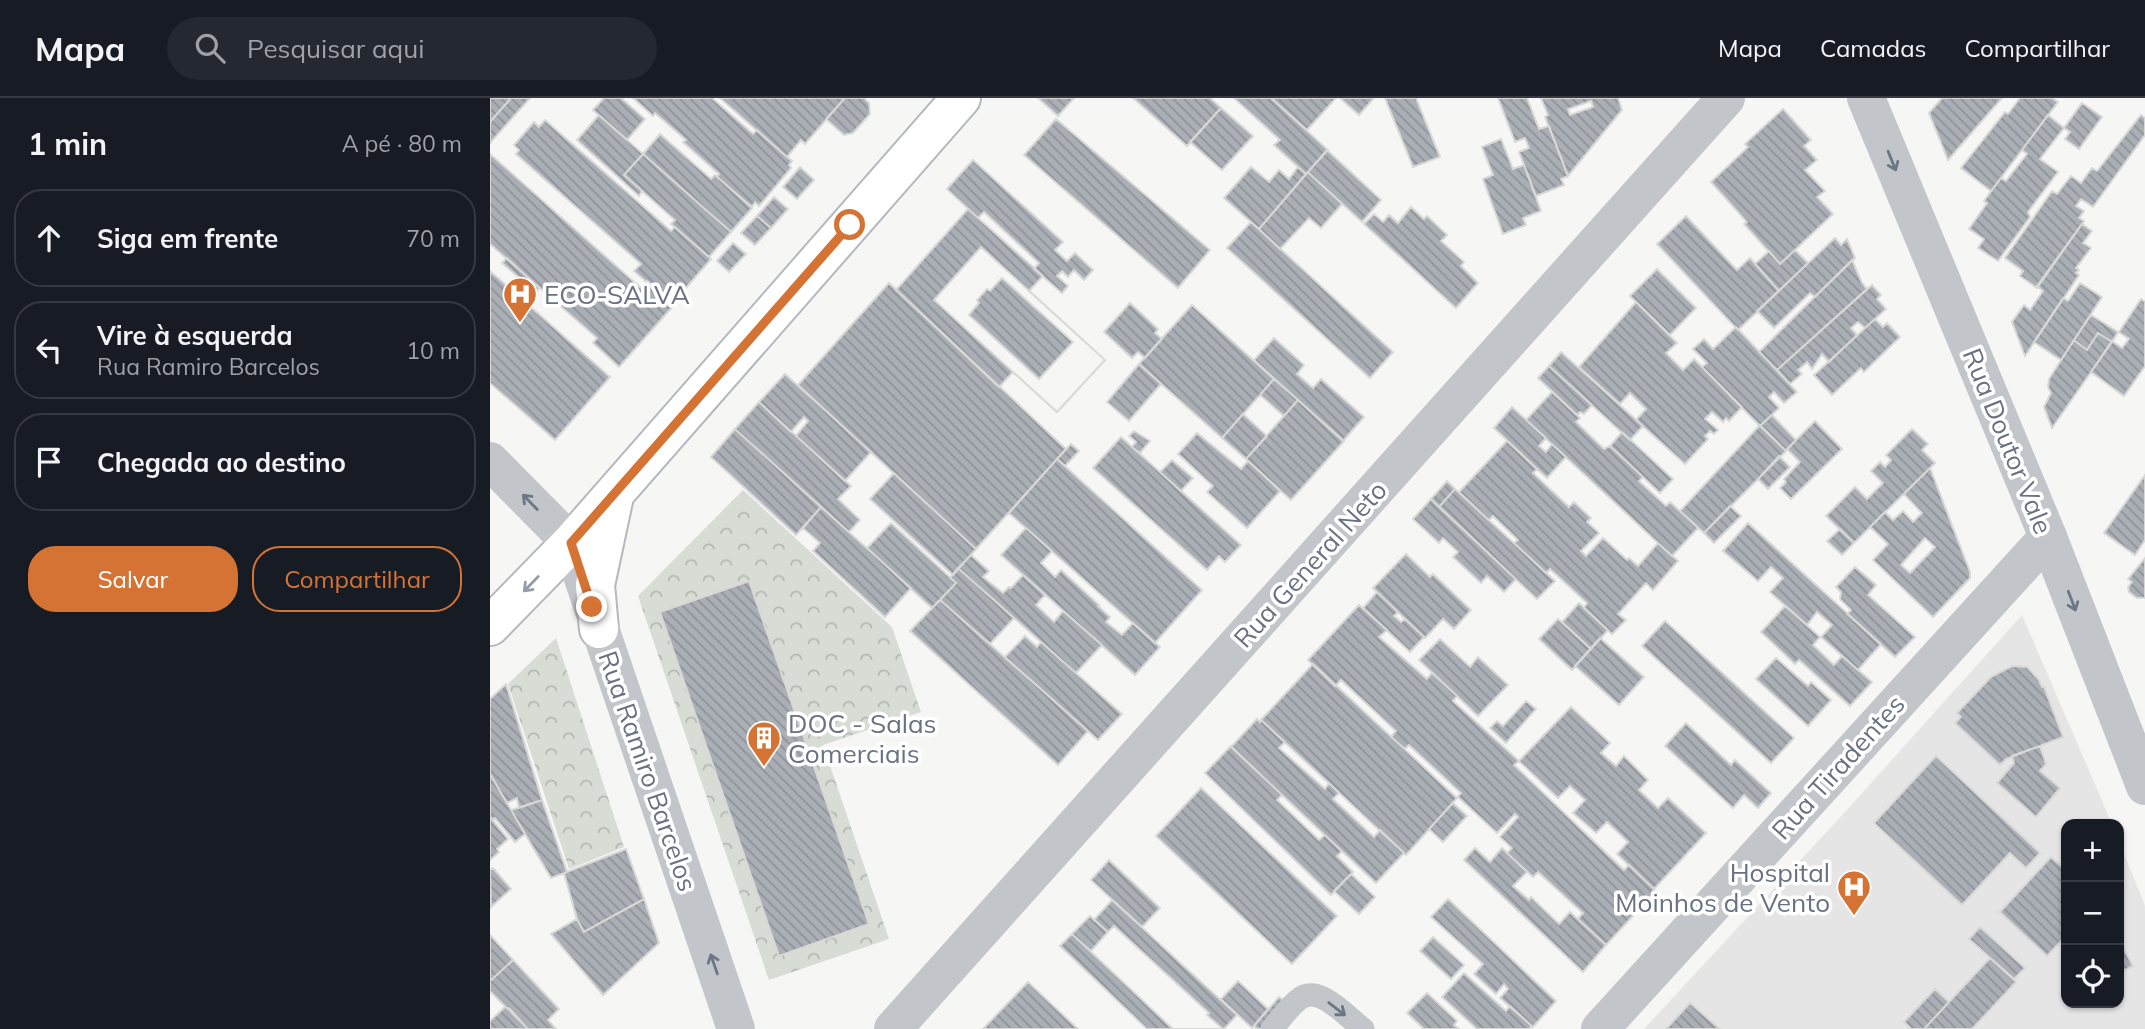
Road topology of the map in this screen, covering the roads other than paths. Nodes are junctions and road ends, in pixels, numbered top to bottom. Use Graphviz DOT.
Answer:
graph roads {
  1 [pos="961,98"];
  2 [pos="1726,98"];
  3 [pos="1866,98"];
  4 [pos="490,461"];
  5 [pos="614,493"];
  6 [pos="2048,537"];
  7 [pos="571,543"];
  8 [pos="490,626"];
  9 [pos="599,629"];
  10 [pos="2145,786"];
  11 [pos="736,1029"];
  12 [pos="893,1029"];
  13 [pos="1272,1029"];
  14 [pos="1363,1029"];
  15 [pos="1601,1029"];
  1 -- 5 [label="main road"];
  2 -- 12 [label="street, Rua General Neto"];
  3 -- 6 [label="street, Rua Doutor Vale, one-way"];
  7 -- 4 [label="street, Rua Ramiro Barcelos, one-way"];
  5 -- 7 [label="main road"];
  5 -- 9 [label="main road"];
  6 -- 10 [label="street, Rua Doutor Vale, one-way"];
  6 -- 15 [label="street, Rua Tiradentes"];
  7 -- 8 [label="main road, one-way"];
  7 -- 9 [label="street, Rua Ramiro Barcelos"];
  11 -- 9 [label="street, Rua Ramiro Barcelos, one-way"];
  13 -- 14 [label="lane, one-way"];
}
